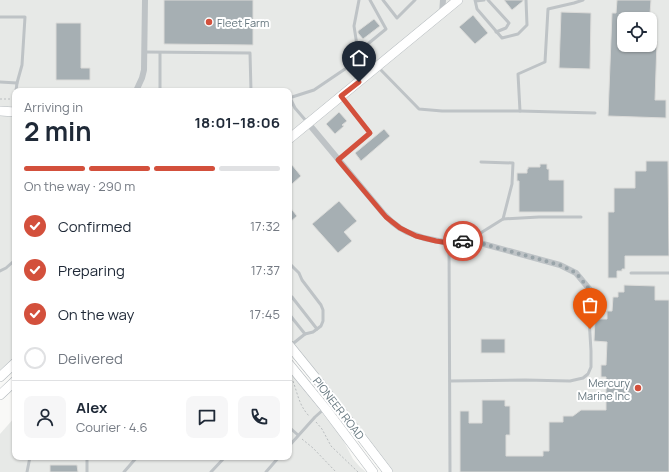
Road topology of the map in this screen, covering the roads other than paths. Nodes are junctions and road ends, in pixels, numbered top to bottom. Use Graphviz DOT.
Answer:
graph roads {
  1 [pos="145,0"];
  2 [pos="359,0"];
  3 [pos="370,0"];
  4 [pos="383,0"];
  5 [pos="415,0"];
  6 [pos="443,0"];
  7 [pos="458,0"];
  8 [pos="484,0"];
  9 [pos="488,0"];
  10 [pos="526,0"];
  11 [pos="583,0"];
  12 [pos="475,1"];
  13 [pos="442,14"];
  14 [pos="0,17"];
  15 [pos="496,32"];
  16 [pos="144,52"];
  17 [pos="160,52"];
  18 [pos="377,66"];
  19 [pos="345,69"];
  20 [pos="0,82"];
  21 [pos="17,83"];
  22 [pos="16,88"];
  23 [pos="137,88"];
  24 [pos="160,88"];
  25 [pos="251,88"];
  26 [pos="341,96"];
  27 [pos="292,97"];
  28 [pos="292,102"];
  29 [pos="0,111"];
  30 [pos="520,111"];
  31 [pos="12,112"];
  32 [pos="595,113"];
  33 [pos="308,123"];
  34 [pos="292,136"];
  35 [pos="338,160"];
  36 [pos="481,162"];
  37 [pos="581,217"];
  38 [pos="503,219"];
  39 [pos="469,240"];
  40 [pos="449,243"];
  41 [pos="12,263"];
  42 [pos="292,266"];
  43 [pos="0,271"];
  44 [pos="631,273"];
  45 [pos="669,273"];
  46 [pos="591,291"];
  47 [pos="292,297"];
  48 [pos="292,318"];
  49 [pos="317,329"];
  50 [pos="305,334"];
  51 [pos="292,344"];
  52 [pos="292,350"];
  53 [pos="12,366"];
  54 [pos="292,368"];
  55 [pos="0,377"];
  56 [pos="450,381"];
  57 [pos="12,384"];
  58 [pos="0,395"];
  59 [pos="334,400"];
  60 [pos="325,408"];
  61 [pos="292,430"];
  62 [pos="298,435"];
  63 [pos="292,442"];
  64 [pos="29,460"];
  65 [pos="87,460"];
  66 [pos="134,460"];
  67 [pos="222,460"];
  68 [pos="276,460"];
  69 [pos="27,472"];
  70 [pos="87,472"];
  71 [pos="124,472"];
  72 [pos="211,472"];
  73 [pos="266,472"];
  74 [pos="372,472"];
  75 [pos="388,472"];
  76 [pos="450,472"];
  1 -- 16 [label="street"];
  2 -- 3 [label="lane"];
  4 -- 5 [label="lane"];
  6 -- 13 [label="street"];
  7 -- 13 [label="main road"];
  8 -- 12 [label="lane"];
  9 -- 15 [label="lane"];
  10 -- 15 [label="lane"];
  11 -- 30 [label="lane"];
  12 -- 15 [label="lane"];
  13 -- 18 [label="main road"];
  14 -- 21 [label="lane"];
  16 -- 17 [label="lane"];
  16 -- 23 [label="street"];
  17 -- 24 [label="lane"];
  17 -- 25 [label="lane"];
  18 -- 26 [label="main road"];
  18 -- 30 [label="lane"];
  19 -- 27 [label="lane"];
  20 -- 21 [label="lane"];
  21 -- 22 [label="lane"];
  26 -- 33 [label="main road"];
  26 -- 35 [label="lane"];
  28 -- 33 [label="lane"];
  29 -- 31 [label="main road"];
  30 -- 32 [label="lane"];
  33 -- 34 [label="main road"];
  33 -- 35 [label="street"];
  35 -- 40 [label="street"];
  36 -- 38 [label="lane"];
  37 -- 38 [label="lane"];
  38 -- 39 [label="lane"];
  39 -- 40 [label="street"];
  39 -- 46 [label="street"];
  40 -- 56 [label="lane"];
  41 -- 43 [label="lane"];
  42 -- 49 [label="lane"];
  44 -- 45 [label="lane"];
  46 -- 56 [label="lane"];
  47 -- 49 [label="lane"];
  48 -- 50 [label="lane"];
  49 -- 50 [label="lane"];
  50 -- 51 [label="lane"];
  52 -- 59 [label="main road, PIONEER ROAD"];
  53 -- 55 [label="main road"];
  54 -- 60 [label="main road, PIONEER ROAD"];
  56 -- 76 [label="lane"];
  57 -- 58 [label="main road"];
  59 -- 60 [label="lane"];
  59 -- 75 [label="main road, PIONEER ROAD"];
  60 -- 62 [label="lane"];
  60 -- 74 [label="main road, PIONEER ROAD"];
  61 -- 62 [label="lane"];
  62 -- 63 [label="lane"];
  64 -- 69 [label="lane"];
  65 -- 70 [label="lane"];
  66 -- 71 [label="lane"];
  67 -- 72 [label="lane"];
  68 -- 73 [label="lane"];
}
